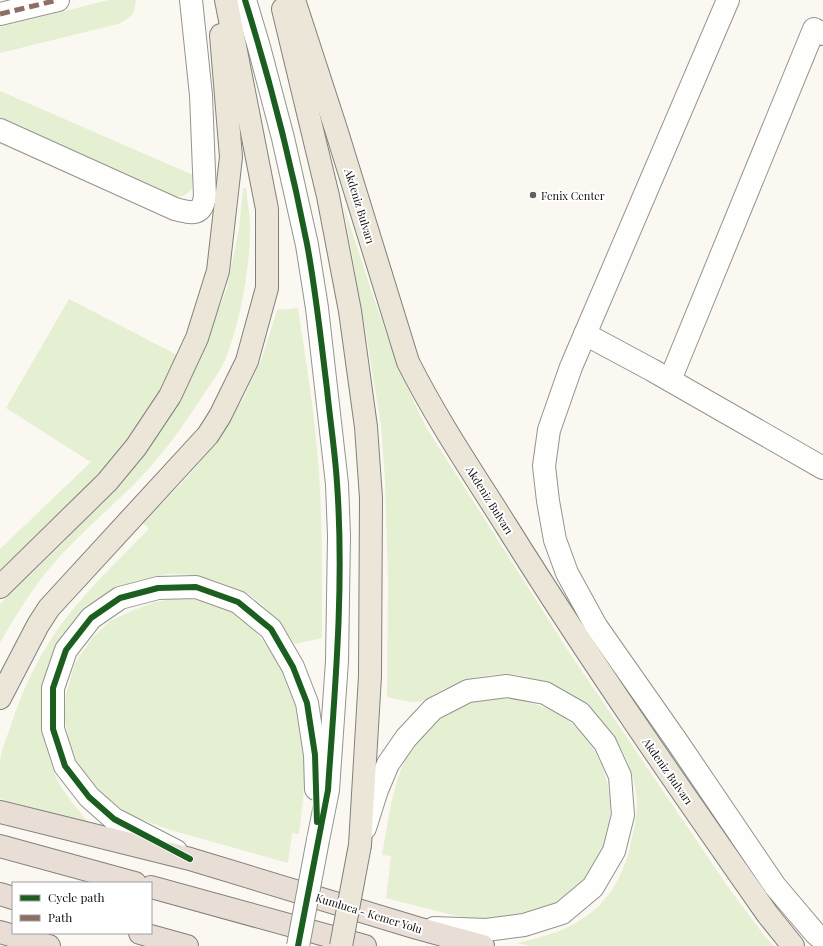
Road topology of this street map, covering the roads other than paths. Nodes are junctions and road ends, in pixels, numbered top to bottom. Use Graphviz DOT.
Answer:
graph roads {
  1 [pos="191,0"];
  2 [pos="217,0"];
  3 [pos="226,0"];
  4 [pos="245,0"];
  5 [pos="280,0"];
  6 [pos="294,0"];
  7 [pos="728,0"];
  8 [pos="47,1"];
  9 [pos="0,14"];
  10 [pos="823,34"];
  11 [pos="0,130"];
  12 [pos="585,334"];
  13 [pos="670,380"];
  14 [pos="823,468"];
  15 [pos="0,587"];
  16 [pos="0,698"];
  17 [pos="0,812"];
  18 [pos="318,840"];
  19 [pos="360,845"];
  20 [pos="0,846"];
  21 [pos="190,859"];
  22 [pos="131,882"];
  23 [pos="152,887"];
  24 [pos="0,894"];
  25 [pos="12,898"];
  26 [pos="417,928"];
  27 [pos="0,932"];
  28 [pos="144,934"];
  29 [pos="823,940"];
  30 [pos="49,946"];
  31 [pos="187,946"];
  32 [pos="298,946"];
  33 [pos="341,946"];
  34 [pos="365,946"];
  35 [pos="483,946"];
  36 [pos="793,946"];
  1 -- 11 [label="street"];
  2 -- 15 [label="main road"];
  3 -- 16 [label="main road"];
  4 -- 18 [label="street"];
  5 -- 19 [label="main road"];
  6 -- 36 [label="main road, Akdeniz Bulvarı"];
  7 -- 12 [label="street"];
  8 -- 9 [label="street"];
  10 -- 13 [label="street"];
  12 -- 13 [label="street"];
  12 -- 29 [label="street"];
  13 -- 14 [label="street"];
  17 -- 21 [label="highway, Kumluca - Kemer Yolu"];
  18 -- 21 [label="street"];
  18 -- 32 [label="street, bridge"];
  19 -- 26 [label="street"];
  19 -- 33 [label="main road, bridge"];
  20 -- 22 [label="highway"];
  21 -- 26 [label="highway, Kumluca - Kemer Yolu"];
  23 -- 34 [label="highway"];
  24 -- 25 [label="highway"];
  26 -- 35 [label="highway, Kumluca - Kemer Yolu"];
  27 -- 30 [label="highway"];
  28 -- 31 [label="highway"];
}
